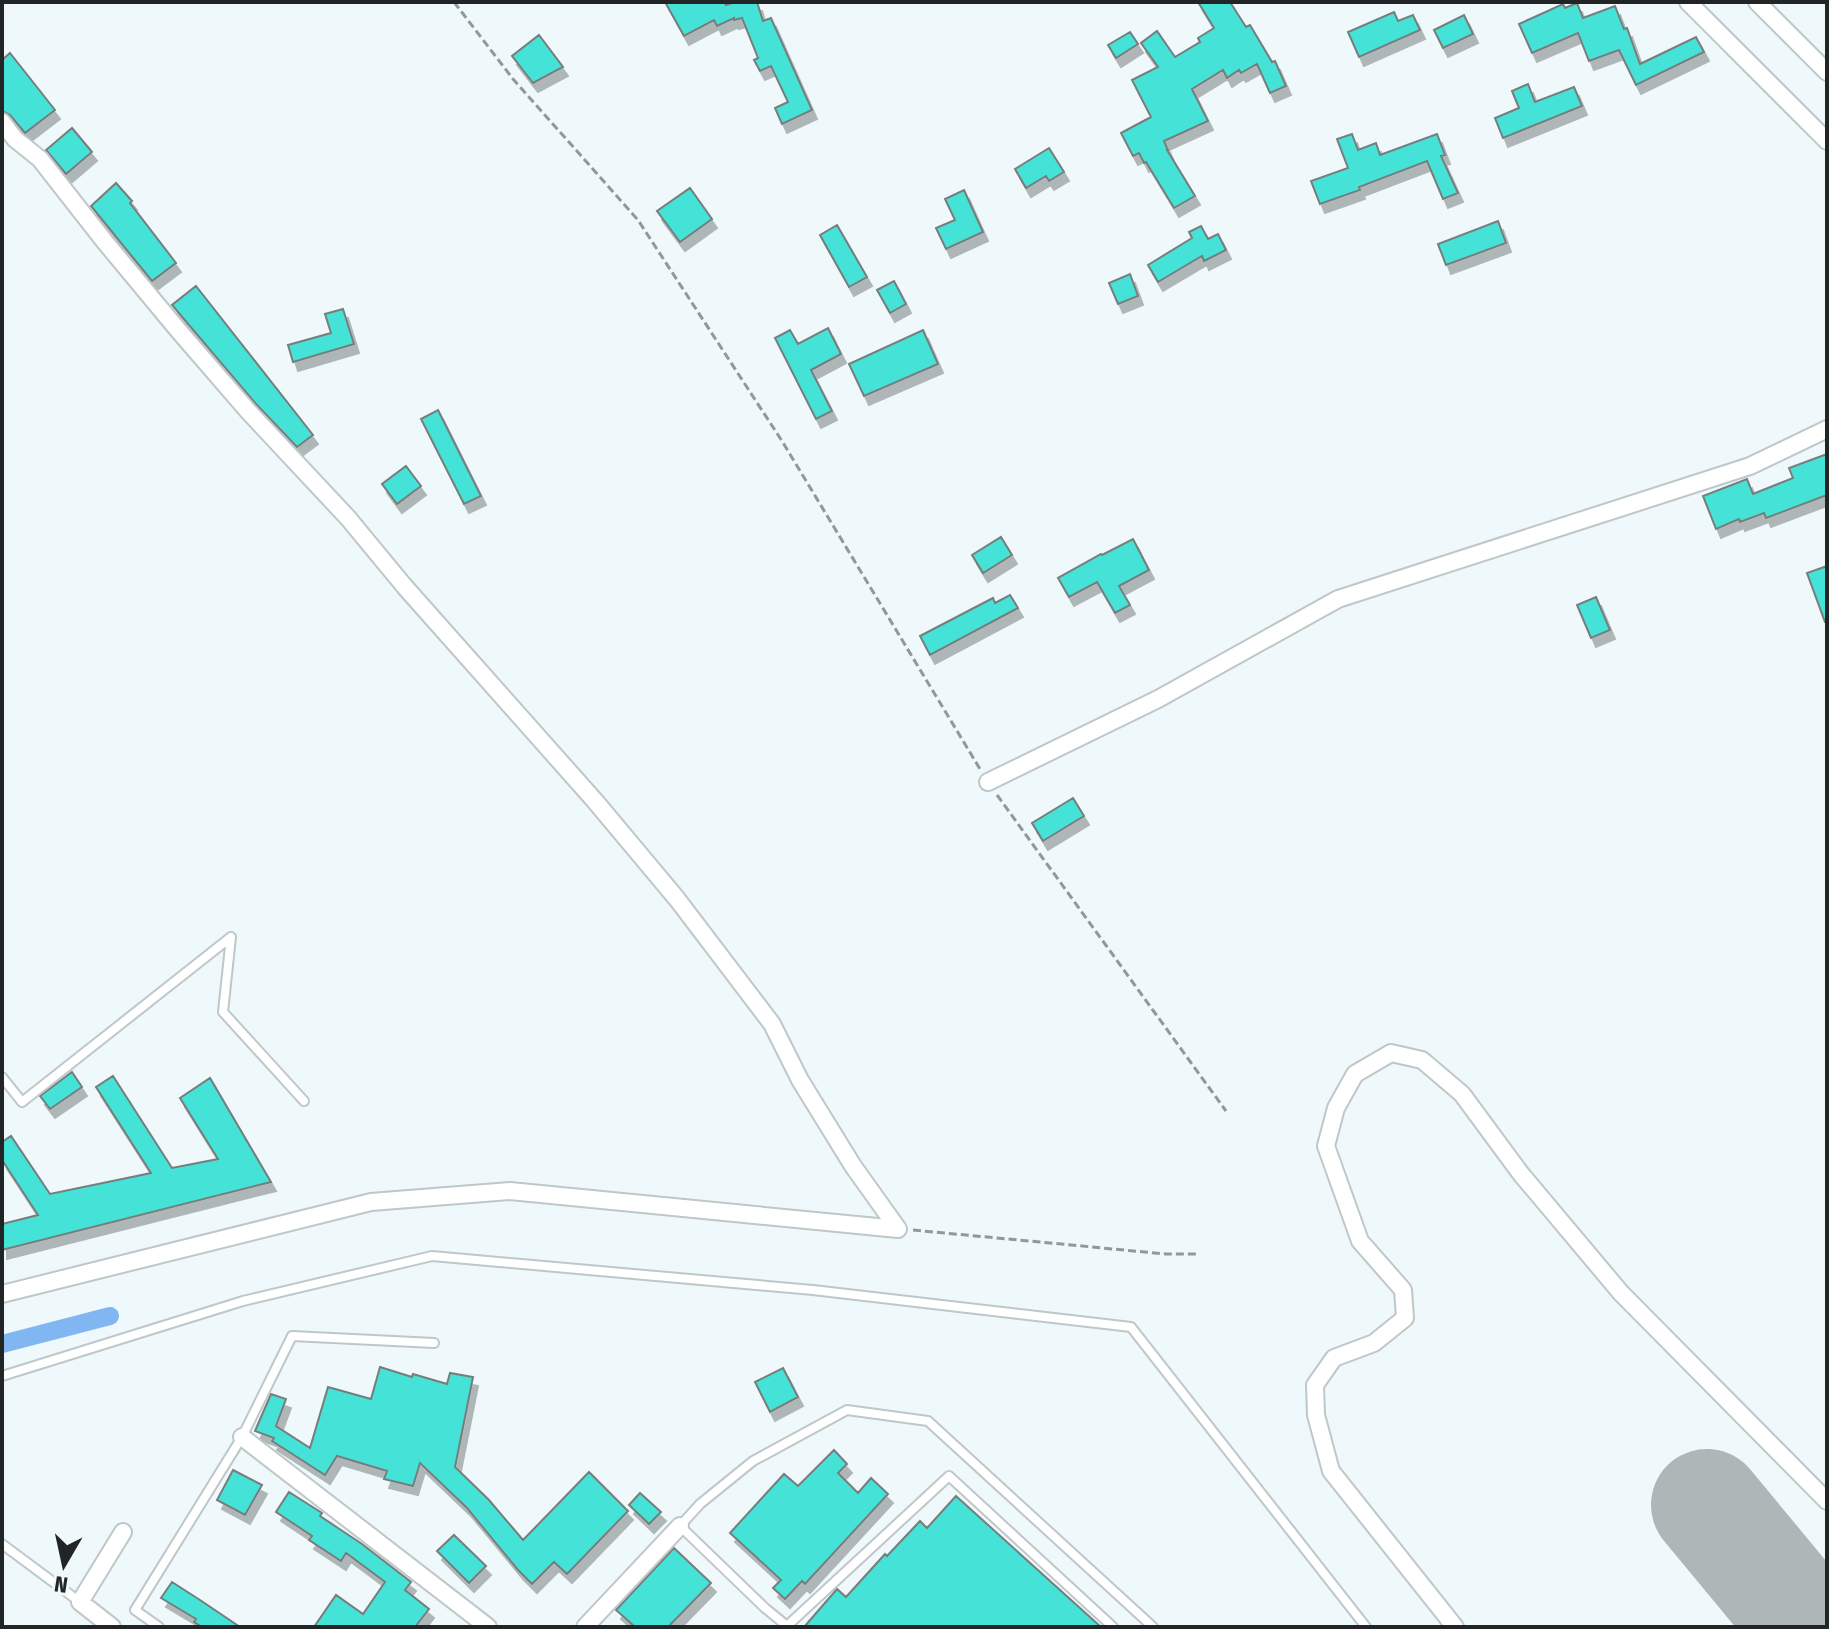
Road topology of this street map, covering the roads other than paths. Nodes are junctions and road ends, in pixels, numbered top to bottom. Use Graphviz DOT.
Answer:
graph roads {
  1 [pos="1688,2"];
  2 [pos="1757,2"];
  3 [pos="1827,72"];
  4 [pos="2,122"];
  5 [pos="1827,141"];
  6 [pos="1827,429"];
  7 [pos="988,782"];
  8 [pos="2,1077"];
  9 [pos="304,1101"];
  10 [pos="2,1294"];
  11 [pos="434,1343"];
  12 [pos="2,1376"];
  13 [pos="242,1437"];
  14 [pos="1827,1501"];
  15 [pos="680,1526"];
  16 [pos="123,1532"];
  17 [pos="2,1544"];
  18 [pos="80,1602"];
  19 [pos="786,1626"];
  20 [pos="112,1627"];
  21 [pos="159,1627"];
  22 [pos="488,1627"];
  23 [pos="585,1627"];
  24 [pos="1113,1627"];
  25 [pos="1153,1627"];
  26 [pos="1366,1627"];
  27 [pos="1455,1627"];
  1 -- 5 [label="street"];
  2 -- 3 [label="street"];
  4 -- 10 [label="street"];
  6 -- 7 [label="street"];
  8 -- 9 [label="lane"];
  11 -- 13 [label="lane"];
  12 -- 26 [label="lane"];
  13 -- 21 [label="lane"];
  13 -- 22 [label="street"];
  14 -- 27 [label="street"];
  15 -- 19 [label="lane"];
  15 -- 23 [label="street"];
  15 -- 25 [label="lane"];
  16 -- 18 [label="street"];
  17 -- 18 [label="lane"];
  18 -- 20 [label="street"];
  19 -- 24 [label="lane"];
}
